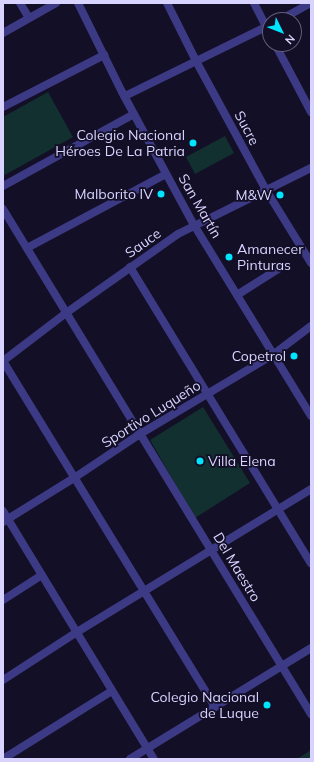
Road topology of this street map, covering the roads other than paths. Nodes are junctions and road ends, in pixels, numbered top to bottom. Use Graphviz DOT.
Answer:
graph roads {
  1 [pos="20,3"];
  2 [pos="56,3"];
  3 [pos="78,3"];
  4 [pos="167,3"];
  5 [pos="254,3"];
  6 [pos="311,3"];
  7 [pos="295,12"];
  8 [pos="262,17"];
  9 [pos="29,18"];
  10 [pos="262,32"];
  11 [pos="3,33"];
  12 [pos="279,52"];
  13 [pos="104,55"];
  14 [pos="196,61"];
  15 [pos="125,96"];
  16 [pos="3,107"];
  17 [pos="311,112"];
  18 [pos="134,114"];
  19 [pos="311,168"];
  20 [pos="166,174"];
  21 [pos="3,186"];
  22 [pos="266,190"];
  23 [pos="3,210"];
  24 [pos="194,225"];
  25 [pos="27,248"];
  26 [pos="311,263"];
  27 [pos="283,266"];
  28 [pos="130,267"];
  29 [pos="237,295"];
  30 [pos="66,312"];
  31 [pos="311,326"];
  32 [pos="274,354"];
  33 [pos="3,361"];
  34 [pos="208,393"];
  35 [pos="311,416"];
  36 [pos="140,434"];
  37 [pos="74,478"];
  38 [pos="311,489"];
  39 [pos="278,509"];
  40 [pos="3,512"];
  41 [pos="5,521"];
  42 [pos="212,551"];
  43 [pos="311,563"];
  44 [pos="42,575"];
  45 [pos="144,592"];
  46 [pos="3,600"];
  47 [pos="76,632"];
  48 [pos="311,648"];
  49 [pos="282,666"];
  50 [pos="3,680"];
  51 [pos="112,690"];
  52 [pos="215,706"];
  53 [pos="311,714"];
  54 [pos="147,748"];
  55 [pos="3,759"];
  56 [pos="130,759"];
  57 [pos="154,759"];
  1 -- 9 [label="street"];
  2 -- 9 [label="street"];
  3 -- 13 [label="street, San Martín"];
  4 -- 14 [label="street, Sucre"];
  5 -- 8 [label="street"];
  6 -- 7 [label="street"];
  9 -- 11 [label="street"];
  10 -- 14 [label="street"];
  12 -- 17 [label="street"];
  13 -- 15 [label="street, San Martín"];
  13 -- 16 [label="street"];
  14 -- 15 [label="street"];
  14 -- 22 [label="street, Sucre"];
  15 -- 18 [label="street, San Martín"];
  18 -- 20 [label="street, San Martín"];
  18 -- 21 [label="street"];
  19 -- 22 [label="street, Sauce"];
  20 -- 24 [label="street, San Martín"];
  20 -- 25 [label="street"];
  22 -- 24 [label="street, Sauce"];
  22 -- 26 [label="street, Sucre"];
  23 -- 25 [label="street, Del Maestro"];
  24 -- 28 [label="street, Sauce"];
  24 -- 29 [label="street, San Martín"];
  25 -- 30 [label="street, Del Maestro"];
  27 -- 29 [label="street"];
  28 -- 30 [label="street, Sauce"];
  28 -- 34 [label="street"];
  29 -- 32 [label="street, San Martín"];
  30 -- 33 [label="street, Sauce"];
  30 -- 36 [label="street, Del Maestro"];
  31 -- 32 [label="street, Sportivo Luqueño"];
  32 -- 34 [label="street, Sportivo Luqueño"];
  32 -- 35 [label="street, San Martín"];
  33 -- 37 [label="street"];
  34 -- 36 [label="street, Sportivo Luqueño"];
  34 -- 39 [label="street"];
  36 -- 37 [label="street, Sportivo Luqueño"];
  36 -- 42 [label="street, Del Maestro"];
  37 -- 41 [label="street, Sportivo Luqueño"];
  37 -- 45 [label="street"];
  38 -- 39 [label="street"];
  39 -- 42 [label="street"];
  39 -- 43 [label="street"];
  40 -- 41 [label="street"];
  41 -- 44 [label="street"];
  42 -- 45 [label="street"];
  42 -- 49 [label="street, Del Maestro"];
  44 -- 46 [label="street"];
  44 -- 47 [label="street"];
  45 -- 47 [label="street"];
  45 -- 52 [label="street"];
  47 -- 50 [label="street"];
  47 -- 51 [label="street"];
  48 -- 49 [label="street"];
  49 -- 52 [label="street"];
  49 -- 53 [label="street, Del Maestro"];
  51 -- 54 [label="street"];
  51 -- 55 [label="street"];
  52 -- 54 [label="street"];
  54 -- 56 [label="street"];
  54 -- 57 [label="street"];
}
